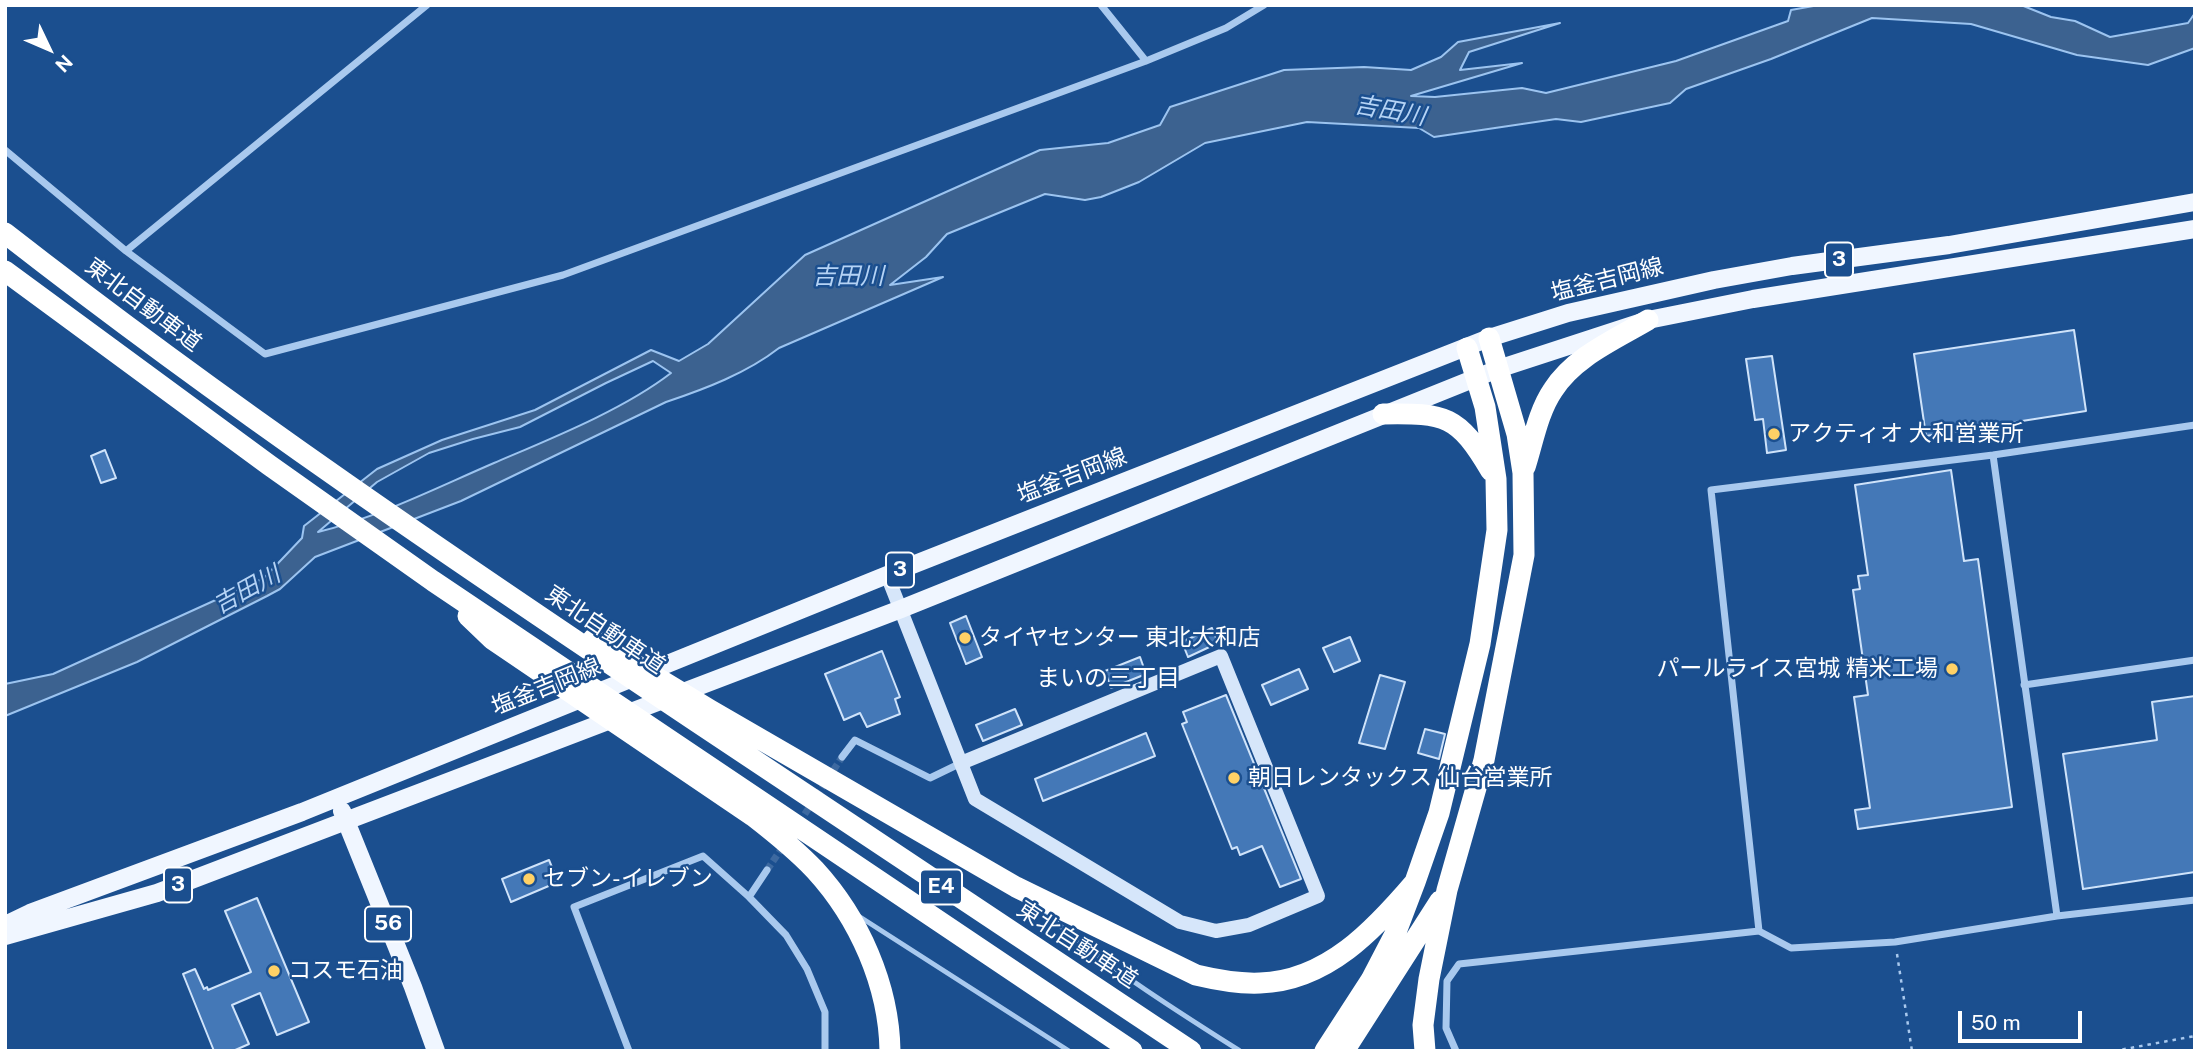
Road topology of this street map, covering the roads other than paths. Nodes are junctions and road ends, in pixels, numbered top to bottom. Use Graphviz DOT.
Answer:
graph roads {
  1 [pos="427,5"];
  2 [pos="1101,5"];
  3 [pos="1264,5"];
  4 [pos="1146,61"];
  5 [pos="5,150"];
  6 [pos="2195,202"];
  7 [pos="2195,229"];
  8 [pos="5,233"];
  9 [pos="126,251"];
  10 [pos="5,271"];
  11 [pos="1648,320"];
  12 [pos="1489,338"];
  13 [pos="1466,348"];
  14 [pos="1498,369"];
  15 [pos="1475,378"];
  16 [pos="1382,414"];
  17 [pos="2195,425"];
  18 [pos="1993,456"];
  19 [pos="1523,472"];
  20 [pos="1496,478"];
  21 [pos="887,575"];
  22 [pos="901,610"];
  23 [pos="2195,660"];
  24 [pos="568,681"];
  25 [pos="2024,685"];
  26 [pos="702,715"];
  27 [pos="842,757"];
  28 [pos="961,763"];
  29 [pos="337,798"];
  30 [pos="346,821"];
  31 [pos="767,870"];
  32 [pos="1415,882"];
  33 [pos="1016,887"];
  34 [pos="1447,890"];
  35 [pos="749,897"];
  36 [pos="2195,900"];
  37 [pos="844,907"];
  38 [pos="2057,916"];
  39 [pos="5,925"];
  40 [pos="1759,931"];
  41 [pos="5,936"];
  42 [pos="436,1051"];
  43 [pos="629,1051"];
  44 [pos="825,1051"];
  45 [pos="890,1051"];
  46 [pos="1069,1051"];
  47 [pos="1132,1051"];
  48 [pos="1191,1051"];
  49 [pos="1240,1051"];
  50 [pos="1325,1051"];
  51 [pos="1343,1051"];
  52 [pos="1425,1051"];
  53 [pos="1456,1051"];
  1 -- 9 [label="street"];
  2 -- 4 [label="street"];
  3 -- 4 [label="street"];
  4 -- 9 [label="street"];
  5 -- 9 [label="street"];
  6 -- 12 [label="main road, 塩釜吉岡線 / 3"];
  7 -- 11 [label="main road, 3"];
  8 -- 26 [label="highway, 東北自動車道 / E4"];
  10 -- 24 [label="highway, E4"];
  11 -- 14 [label="main road, 3"];
  11 -- 19 [label="highway"];
  12 -- 13 [label="main road, 塩釜吉岡線 / 3"];
  12 -- 14 [label="highway"];
  13 -- 15 [label="highway"];
  13 -- 21 [label="main road, 塩釜吉岡線 / 3"];
  14 -- 15 [label="main road, 3"];
  14 -- 19 [label="highway"];
  15 -- 16 [label="main road, 3"];
  15 -- 20 [label="highway"];
  16 -- 20 [label="highway"];
  16 -- 22 [label="main road, 3"];
  17 -- 18 [label="street"];
  18 -- 25 [label="street"];
  18 -- 40 [label="street"];
  19 -- 34 [label="highway"];
  20 -- 32 [label="highway"];
  21 -- 22 [label="street"];
  21 -- 29 [label="main road, 塩釜吉岡線 / 3"];
  22 -- 28 [label="street"];
  22 -- 30 [label="main road, 3"];
  23 -- 25 [label="street"];
  24 -- 37 [label="highway"];
  24 -- 47 [label="highway, E4"];
  25 -- 38 [label="street"];
  26 -- 33 [label="highway"];
  26 -- 48 [label="highway, 東北自動車道 / E4"];
  27 -- 28 [label="street"];
  28 -- 28 [label="street"];
  29 -- 30 [label="main road, 56"];
  29 -- 39 [label="main road, 塩釜吉岡線 / 3"];
  30 -- 41 [label="main road, 3"];
  30 -- 42 [label="main road, 56"];
  31 -- 35 [label="street"];
  32 -- 33 [label="highway"];
  32 -- 50 [label="highway"];
  33 -- 49 [label="lane"];
  34 -- 51 [label="highway"];
  34 -- 52 [label="highway"];
  35 -- 43 [label="street"];
  35 -- 44 [label="street"];
  36 -- 38 [label="street"];
  37 -- 45 [label="highway"];
  37 -- 46 [label="lane"];
  38 -- 40 [label="street"];
  40 -- 53 [label="street"];
}
